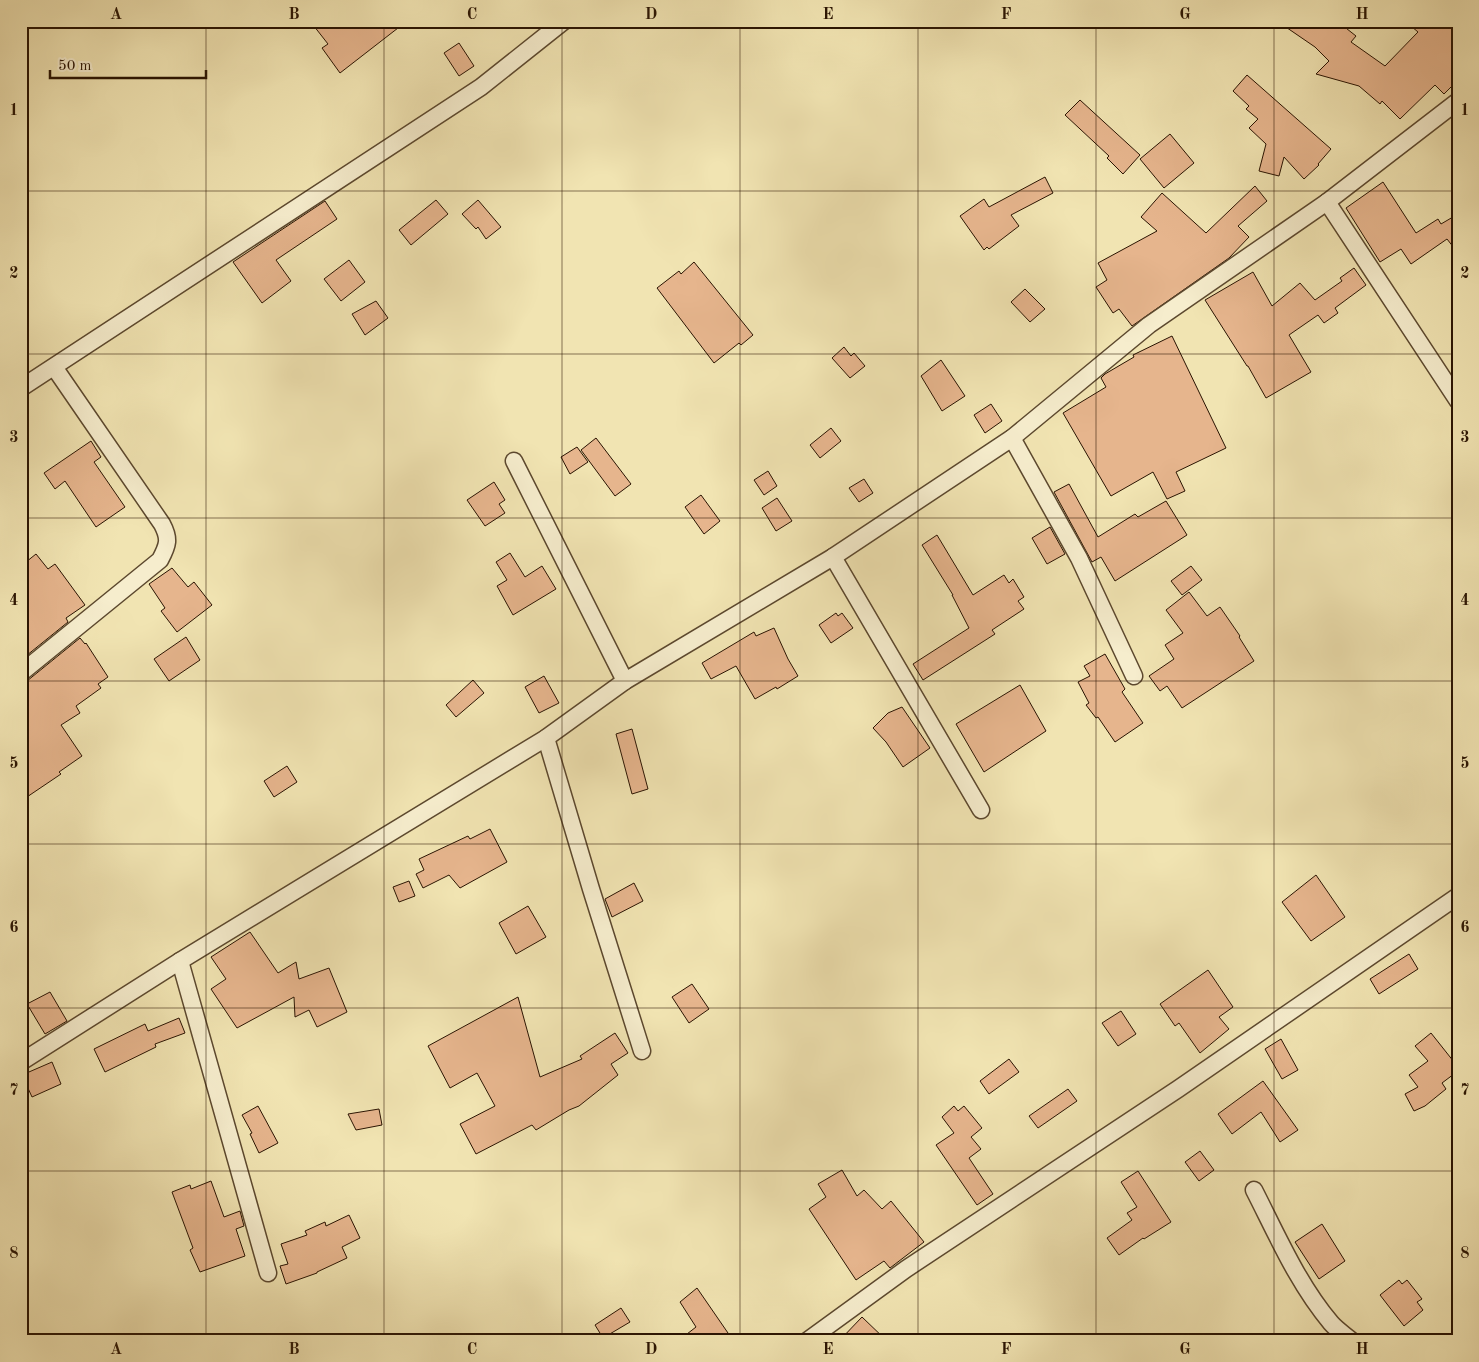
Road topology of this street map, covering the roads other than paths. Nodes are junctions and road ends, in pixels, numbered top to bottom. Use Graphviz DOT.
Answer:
graph roads {
  1 [pos="564,21"];
  2 [pos="1458,101"];
  3 [pos="1327,202"];
  4 [pos="54,367"];
  5 [pos="21,388"];
  6 [pos="1458,402"];
  7 [pos="1012,438"];
  8 [pos="514,462"];
  9 [pos="833,557"];
  10 [pos="21,673"];
  11 [pos="1134,676"];
  12 [pos="625,681"];
  13 [pos="546,738"];
  14 [pos="981,810"];
  15 [pos="1458,896"];
  16 [pos="180,961"];
  17 [pos="642,1051"];
  18 [pos="21,1062"];
  19 [pos="1254,1190"];
  20 [pos="268,1273"];
  21 [pos="807,1341"];
  22 [pos="1352,1341"];
  1 -- 4 [label="street"];
  2 -- 3 [label="street"];
  3 -- 6 [label="street"];
  3 -- 7 [label="street"];
  4 -- 5 [label="street"];
  4 -- 10 [label="street"];
  7 -- 9 [label="street"];
  7 -- 11 [label="street"];
  8 -- 12 [label="street"];
  9 -- 12 [label="street"];
  9 -- 14 [label="street"];
  12 -- 13 [label="street"];
  13 -- 16 [label="street"];
  13 -- 17 [label="street"];
  15 -- 21 [label="street"];
  16 -- 18 [label="street"];
  16 -- 20 [label="street"];
  19 -- 22 [label="street"];
}
